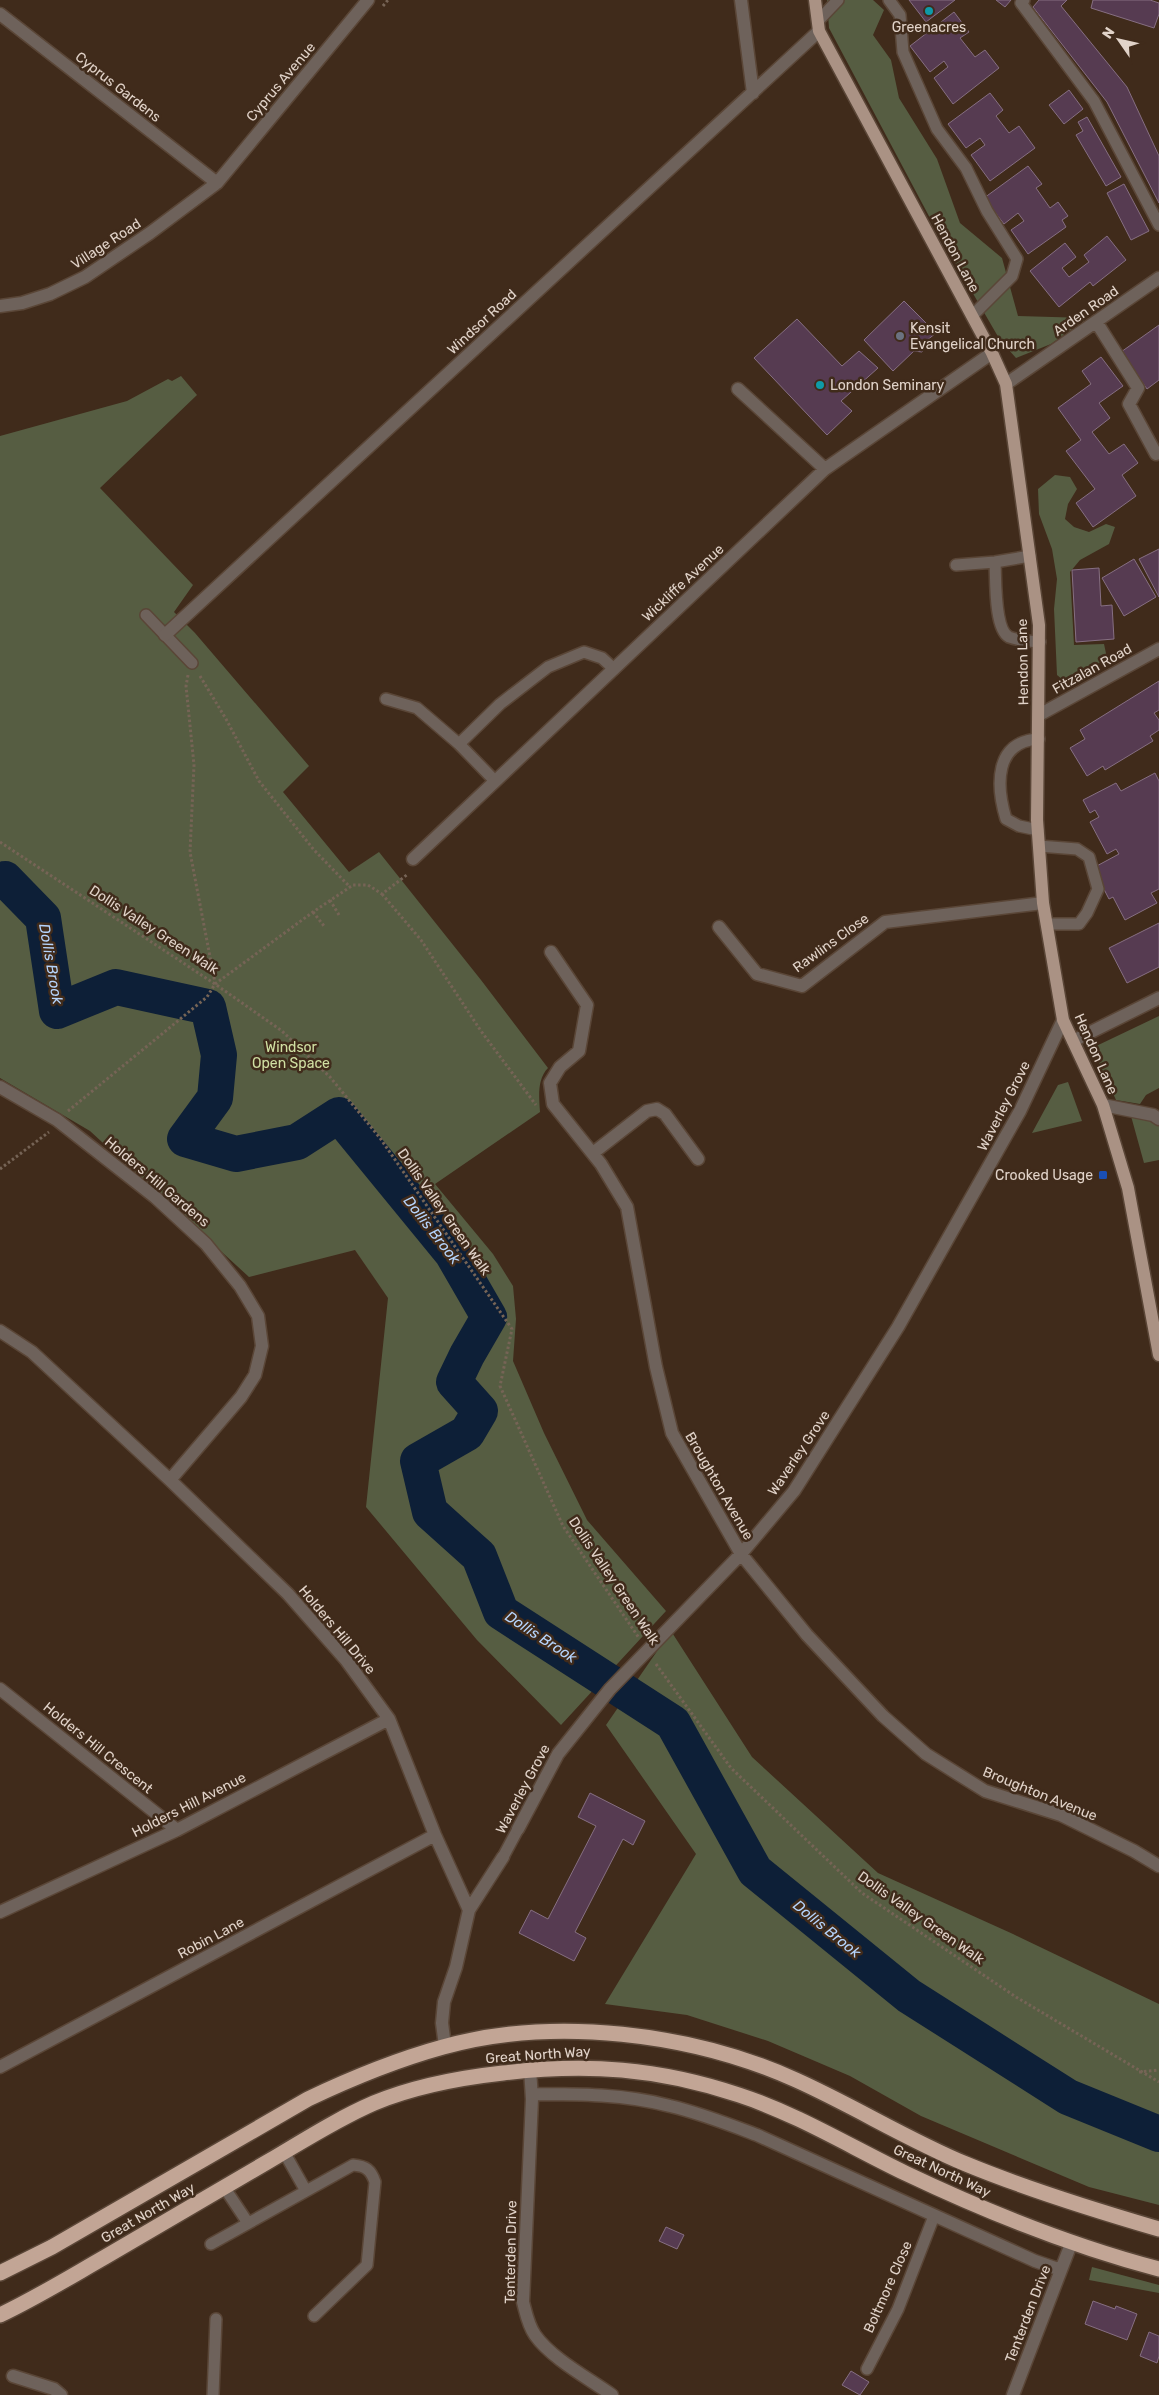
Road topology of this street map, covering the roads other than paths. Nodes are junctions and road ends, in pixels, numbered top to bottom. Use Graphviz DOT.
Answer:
graph roads {
  1 [pos="368,0"];
  2 [pos="741,0"];
  3 [pos="815,0"];
  4 [pos="838,0"];
  5 [pos="889,0"];
  6 [pos="1024,0"];
  7 [pos="0,14"];
  8 [pos="818,26"];
  9 [pos="753,93"];
  10 [pos="217,183"];
  11 [pos="1159,225"];
  12 [pos="1159,278"];
  13 [pos="0,306"];
  14 [pos="972,316"];
  15 [pos="1096,323"];
  16 [pos="992,352"];
  17 [pos="1006,384"];
  18 [pos="738,389"];
  19 [pos="1156,454"];
  20 [pos="826,469"];
  21 [pos="1030,556"];
  22 [pos="995,562"];
  23 [pos="956,565"];
  24 [pos="146,615"];
  25 [pos="165,635"];
  26 [pos="1040,642"];
  27 [pos="1159,649"];
  28 [pos="192,663"];
  29 [pos="614,669"];
  30 [pos="386,699"];
  31 [pos="1039,715"];
  32 [pos="1039,739"];
  33 [pos="459,744"];
  34 [pos="495,781"];
  35 [pos="1038,830"];
  36 [pos="1039,846"];
  37 [pos="413,859"];
  38 [pos="1043,903"];
  39 [pos="1047,924"];
  40 [pos="719,927"];
  41 [pos="551,952"];
  42 [pos="1159,998"];
  43 [pos="1062,1020"];
  44 [pos="1073,1040"];
  45 [pos="0,1087"];
  46 [pos="1103,1105"];
  47 [pos="1159,1119"];
  48 [pos="593,1153"];
  49 [pos="698,1159"];
  50 [pos="0,1331"];
  51 [pos="1159,1355"];
  52 [pos="170,1480"];
  53 [pos="741,1554"];
  54 [pos="0,1689"];
  55 [pos="389,1719"];
  56 [pos="177,1830"];
  57 [pos="518,1830"];
  58 [pos="435,1835"];
  59 [pos="503,1857"];
  60 [pos="1159,1866"];
  61 [pos="469,1910"];
  62 [pos="0,1912"];
  63 [pos="445,2046"];
  64 [pos="0,2067"];
  65 [pos="530,2069"];
  66 [pos="532,2094"];
  67 [pos="284,2152"];
  68 [pos="224,2187"];
  69 [pos="306,2191"];
  70 [pos="934,2216"];
  71 [pos="248,2224"];
  72 [pos="1159,2228"];
  73 [pos="211,2244"];
  74 [pos="1071,2244"];
  75 [pos="1159,2269"];
  76 [pos="1061,2270"];
  77 [pos="0,2273"];
  78 [pos="0,2315"];
  79 [pos="314,2316"];
  80 [pos="216,2319"];
  81 [pos="867,2369"];
  82 [pos="13,2376"];
  83 [pos="61,2395"];
  84 [pos="213,2395"];
  85 [pos="612,2395"];
  86 [pos="1013,2395"];
  1 -- 10 [label="street, Cyprus Avenue"];
  2 -- 9 [label="street"];
  3 -- 8 [label="main road, Hendon Lane"];
  4 -- 8 [label="lane"];
  5 -- 14 [label="lane"];
  6 -- 11 [label="lane"];
  7 -- 10 [label="street, Cyprus Gardens"];
  8 -- 9 [label="street, Windsor Road"];
  8 -- 14 [label="main road, Hendon Lane"];
  9 -- 25 [label="street, Windsor Road"];
  10 -- 13 [label="street, Village Road"];
  12 -- 15 [label="street, Arden Road"];
  14 -- 16 [label="main road, Hendon Lane"];
  15 -- 17 [label="street, Arden Road"];
  15 -- 19 [label="street"];
  16 -- 17 [label="main road, Hendon Lane"];
  16 -- 20 [label="street, Wickliffe Avenue"];
  17 -- 21 [label="main road, Hendon Lane"];
  18 -- 20 [label="street"];
  20 -- 29 [label="street, Wickliffe Avenue"];
  21 -- 22 [label="lane"];
  21 -- 26 [label="main road, Hendon Lane"];
  22 -- 23 [label="lane"];
  22 -- 26 [label="lane"];
  24 -- 25 [label="lane"];
  25 -- 28 [label="lane"];
  26 -- 31 [label="main road, Hendon Lane"];
  27 -- 31 [label="street, Fitzalan Road"];
  29 -- 33 [label="lane"];
  29 -- 34 [label="street, Wickliffe Avenue"];
  30 -- 33 [label="lane"];
  31 -- 32 [label="main road, Hendon Lane"];
  32 -- 35 [label="main road, Hendon Lane"];
  32 -- 35 [label="lane"];
  33 -- 34 [label="lane"];
  34 -- 37 [label="street, Wickliffe Avenue"];
  35 -- 36 [label="main road, Hendon Lane"];
  36 -- 38 [label="main road, Hendon Lane"];
  36 -- 39 [label="lane"];
  38 -- 39 [label="main road, Hendon Lane"];
  38 -- 40 [label="street, Rawlins Close"];
  39 -- 43 [label="main road, Hendon Lane"];
  41 -- 48 [label="street, Broughton Avenue"];
  42 -- 44 [label="street"];
  43 -- 44 [label="main road, Hendon Lane"];
  43 -- 53 [label="street, Waverley Grove"];
  44 -- 46 [label="main road, Hendon Lane"];
  45 -- 52 [label="street, Holders Hill Gardens"];
  46 -- 47 [label="street"];
  46 -- 51 [label="main road, Hendon Lane"];
  48 -- 49 [label="street"];
  48 -- 53 [label="street, Broughton Avenue"];
  50 -- 52 [label="street, Holders Hill Drive"];
  52 -- 55 [label="street, Holders Hill Drive"];
  53 -- 57 [label="street, Waverley Grove"];
  53 -- 60 [label="street, Broughton Avenue"];
  54 -- 56 [label="street, Holders Hill Crescent"];
  55 -- 56 [label="street, Holders Hill Avenue"];
  55 -- 58 [label="street, Holders Hill Drive"];
  56 -- 62 [label="street, Holders Hill Avenue"];
  57 -- 59 [label="lane, Waverley Grove"];
  58 -- 61 [label="street, Holders Hill Drive"];
  58 -- 64 [label="street, Robin Lane"];
  59 -- 61 [label="street, Waverley Grove"];
  61 -- 63 [label="street"];
  63 -- 72 [label="highway, Great North Way"];
  63 -- 77 [label="highway, Great North Way"];
  65 -- 66 [label="street, Tenterden Drive"];
  65 -- 67 [label="highway, Great North Way"];
  65 -- 74 [label="highway, Great North Way"];
  66 -- 70 [label="street"];
  66 -- 85 [label="street, Tenterden Drive"];
  67 -- 68 [label="highway, Great North Way"];
  67 -- 69 [label="lane"];
  68 -- 71 [label="lane"];
  68 -- 78 [label="highway, Great North Way"];
  69 -- 71 [label="lane"];
  69 -- 79 [label="lane"];
  70 -- 76 [label="street"];
  70 -- 81 [label="lane, Boltmore Close"];
  71 -- 73 [label="lane"];
  74 -- 75 [label="highway, Great North Way"];
  74 -- 76 [label="street, Tenterden Drive"];
  76 -- 86 [label="street, Tenterden Drive"];
  80 -- 84 [label="lane"];
  82 -- 83 [label="street"];
}
